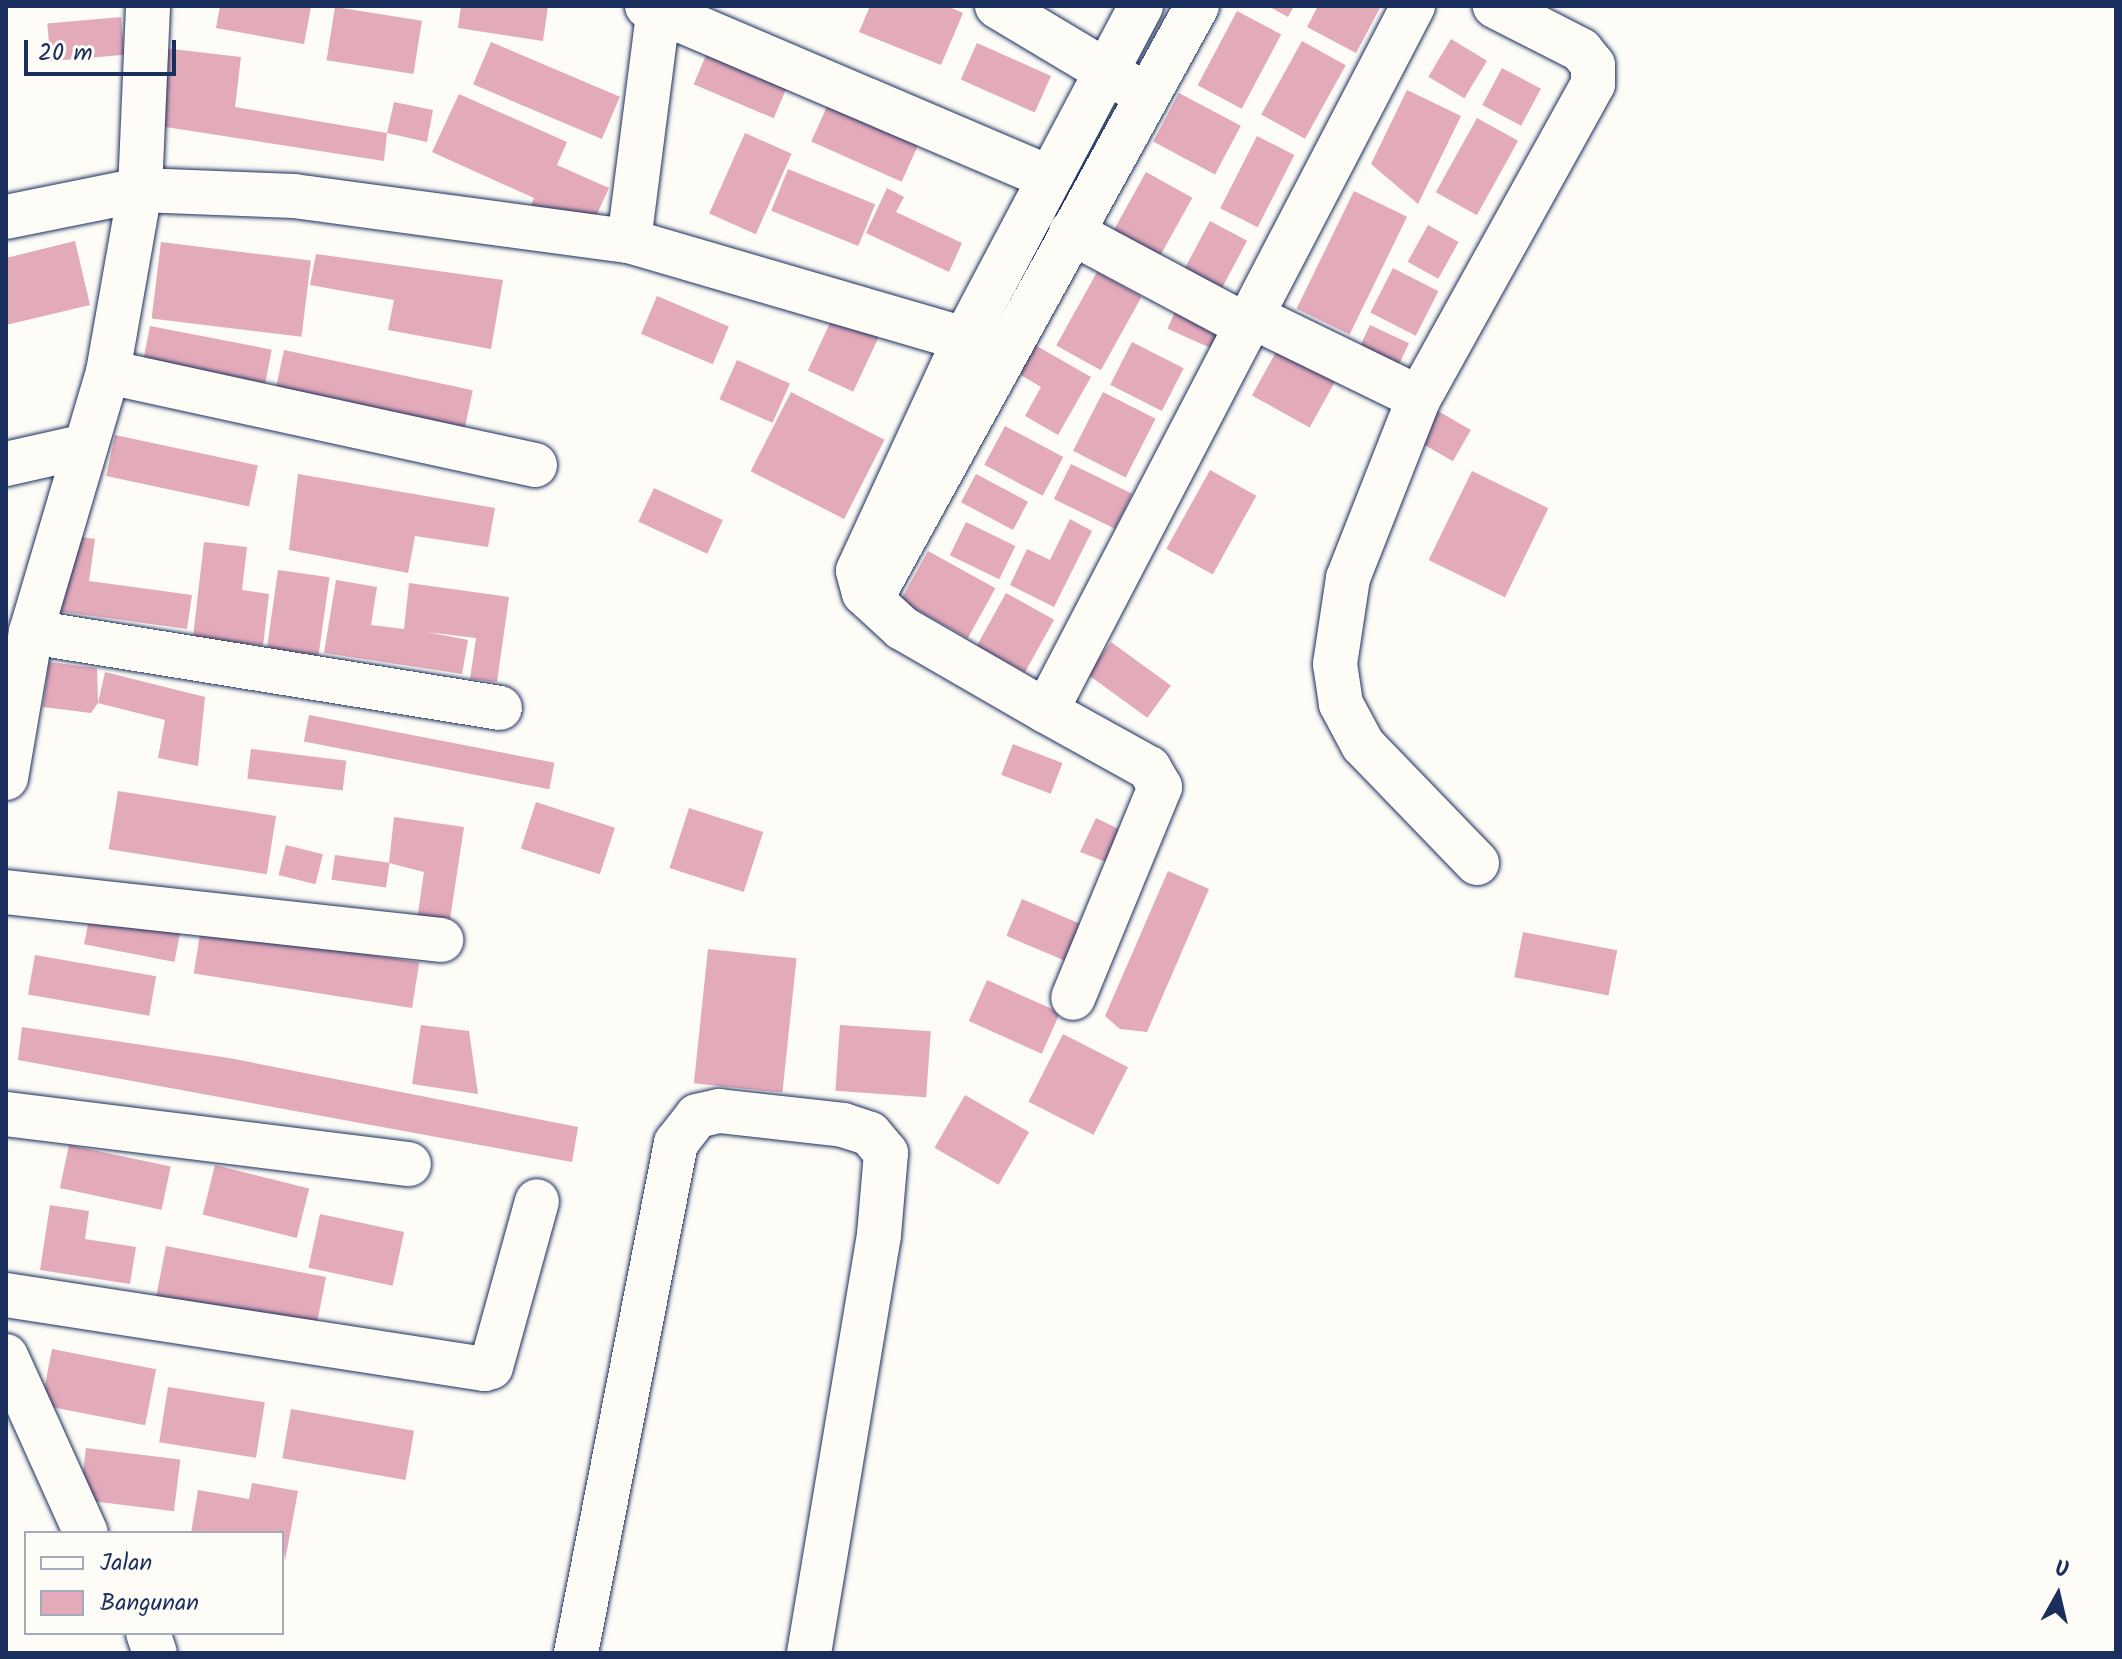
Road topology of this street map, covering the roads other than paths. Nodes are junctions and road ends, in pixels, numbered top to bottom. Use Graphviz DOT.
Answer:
graph roads {
  1 [pos="148,6"];
  2 [pos="997,6"];
  3 [pos="1141,6"];
  4 [pos="1197,6"];
  5 [pos="1413,6"];
  6 [pos="1495,6"];
  7 [pos="655,7"];
  8 [pos="1104,70"];
  9 [pos="1146,94"];
  10 [pos="1047,177"];
  11 [pos="140,190"];
  12 [pos="6,217"];
  13 [pos="1071,232"];
  14 [pos="629,241"];
  15 [pos="1247,320"];
  16 [pos="965,339"];
  17 [pos="108,372"];
  18 [pos="1419,398"];
  19 [pos="86,446"];
  20 [pos="6,464"];
  21 [pos="535,465"];
  22 [pos="871,599"];
  23 [pos="31,632"];
  24 [pos="11,705"];
  25 [pos="500,708"];
  26 [pos="1046,711"];
  27 [pos="6,778"];
  28 [pos="1477,863"];
  29 [pos="6,892"];
  30 [pos="441,940"];
  31 [pos="1073,998"];
  32 [pos="6,1114"];
  33 [pos="409,1164"];
  34 [pos="537,1201"];
  35 [pos="6,1295"];
  36 [pos="6,1356"];
  37 [pos="85,1531"];
  38 [pos="576,1653"];
  39 [pos="809,1653"];
  1 -- 11 [label="street"];
  2 -- 8 [label="street"];
  3 -- 8 [label="street"];
  4 -- 9 [label="street"];
  5 -- 15 [label="street"];
  6 -- 18 [label="street"];
  7 -- 10 [label="street"];
  7 -- 14 [label="street"];
  8 -- 9 [label="street"];
  8 -- 10 [label="street"];
  9 -- 13 [label="street"];
  10 -- 16 [label="street"];
  11 -- 12 [label="street"];
  11 -- 14 [label="street"];
  11 -- 17 [label="street"];
  13 -- 15 [label="street"];
  13 -- 22 [label="street"];
  14 -- 16 [label="street"];
  15 -- 18 [label="street"];
  15 -- 26 [label="street"];
  16 -- 22 [label="street"];
  17 -- 19 [label="street"];
  17 -- 21 [label="street"];
  18 -- 28 [label="street"];
  19 -- 20 [label="street"];
  19 -- 23 [label="street"];
  22 -- 26 [label="street"];
  23 -- 24 [label="street"];
  23 -- 25 [label="street"];
  24 -- 27 [label="street"];
  26 -- 31 [label="street"];
  29 -- 30 [label="street"];
  32 -- 33 [label="street"];
  34 -- 35 [label="street"];
  36 -- 37 [label="street"];
  38 -- 39 [label="street"];
}
